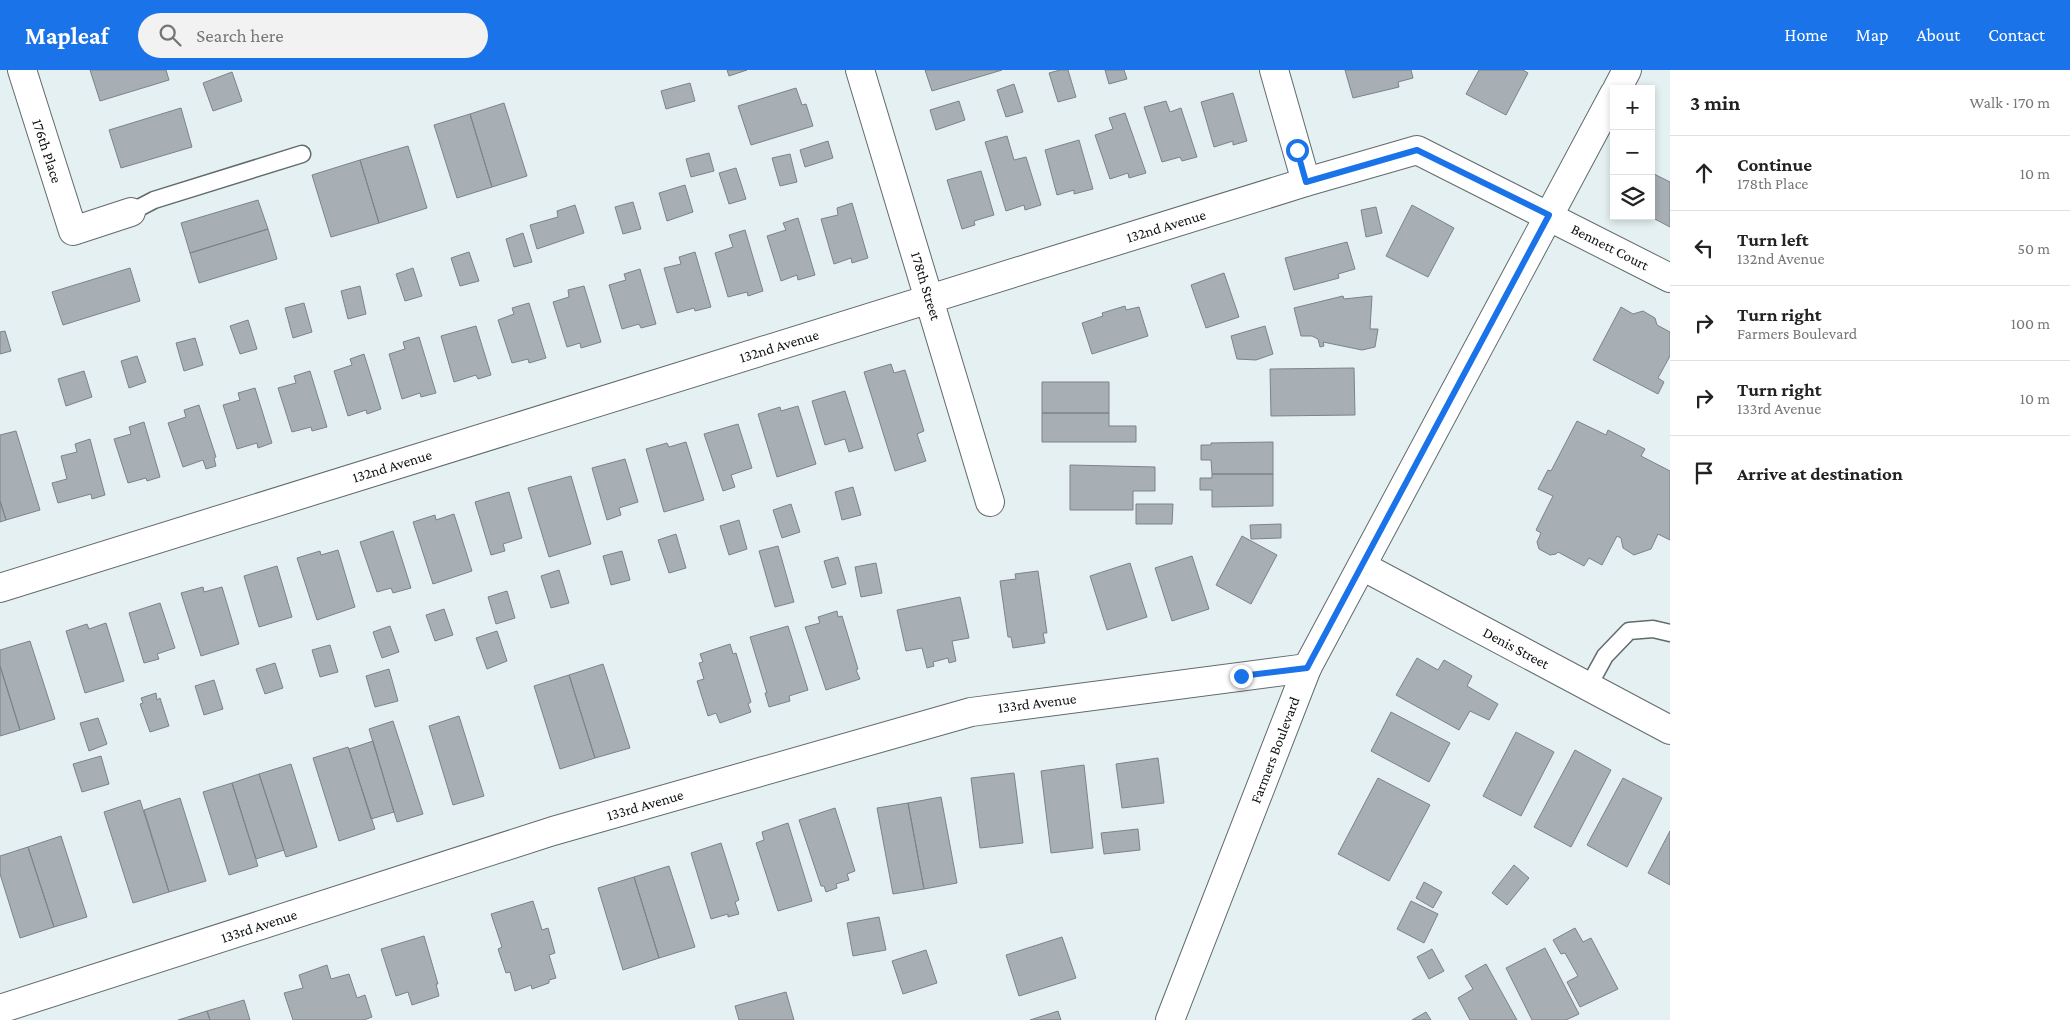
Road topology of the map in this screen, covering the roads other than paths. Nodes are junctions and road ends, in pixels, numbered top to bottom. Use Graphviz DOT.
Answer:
graph roads {
  1 [pos="22,70"];
  2 [pos="860,70"];
  3 [pos="1274,70"];
  4 [pos="1627,70"];
  5 [pos="1619,85"];
  6 [pos="1610,101"];
  7 [pos="302,154"];
  8 [pos="1306,182"];
  9 [pos="131,212"];
  10 [pos="1549,215"];
  11 [pos="1670,278"];
  12 [pos="930,299"];
  13 [pos="990,502"];
  14 [pos="1362,566"];
  15 [pos="0,588"];
  16 [pos="1670,633"];
  17 [pos="1307,668"];
  18 [pos="1588,687"];
  19 [pos="1670,730"];
  20 [pos="0,1009"];
  21 [pos="1170,1020"];
  1 -- 9 [label="street, 176th Place"];
  2 -- 12 [label="street, 178th Street"];
  3 -- 8 [label="street"];
  4 -- 5 [label="street"];
  6 -- 10 [label="street, Farmers Boulevard"];
  7 -- 9 [label="lane"];
  8 -- 10 [label="street, 132nd Avenue"];
  8 -- 12 [label="street, 132nd Avenue"];
  10 -- 11 [label="street, Bennett Court"];
  10 -- 14 [label="street, Farmers Boulevard"];
  12 -- 13 [label="street, 178th Street"];
  12 -- 15 [label="street, 132nd Avenue"];
  14 -- 17 [label="street, Farmers Boulevard"];
  14 -- 18 [label="street, Denis Street"];
  16 -- 18 [label="lane"];
  17 -- 20 [label="street, 133rd Avenue"];
  17 -- 21 [label="street, Farmers Boulevard"];
  18 -- 19 [label="street, Denis Street"];
}
